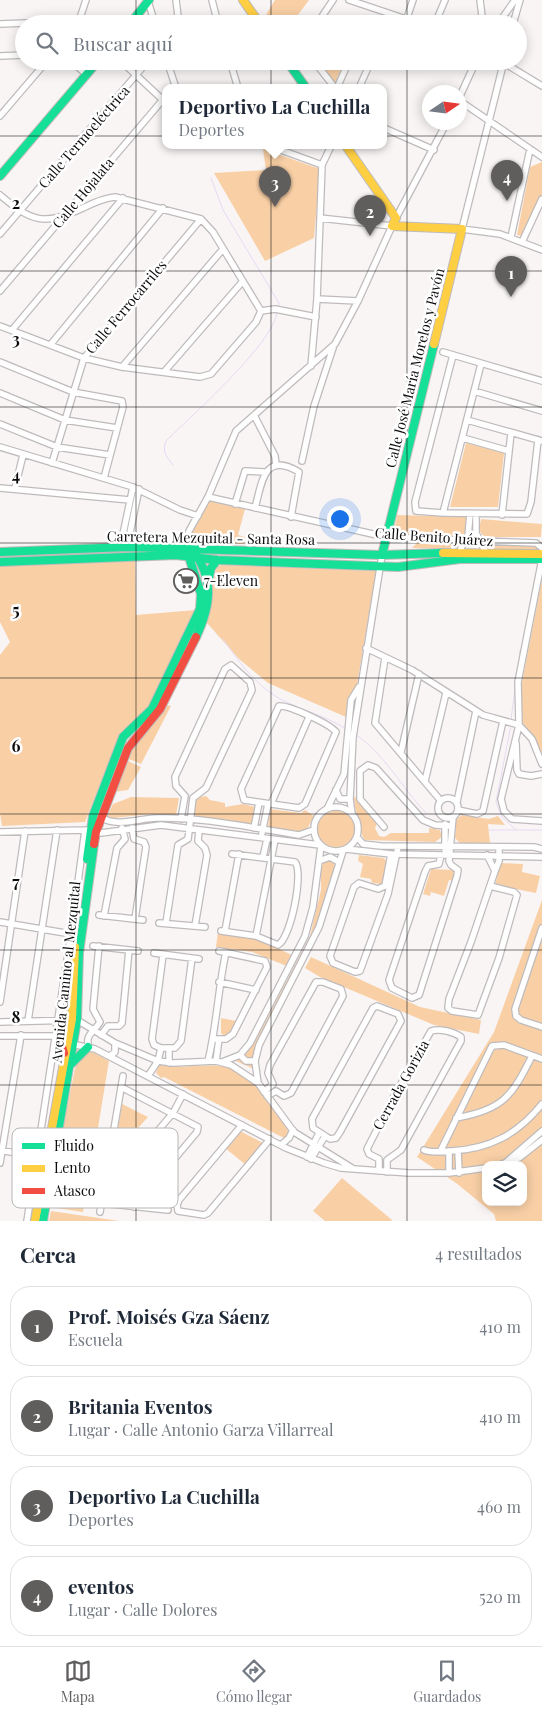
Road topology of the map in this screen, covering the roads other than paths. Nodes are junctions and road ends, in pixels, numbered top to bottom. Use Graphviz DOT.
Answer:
graph roads {
  1 [pos="86,0"];
  2 [pos="176,0"];
  3 [pos="212,0"];
  4 [pos="243,0"];
  5 [pos="333,0"];
  6 [pos="349,0"];
  7 [pos="413,0"];
  8 [pos="444,0"];
  9 [pos="480,0"];
  10 [pos="515,0"];
  11 [pos="520,0"];
  12 [pos="149,1"];
  13 [pos="81,15"];
  14 [pos="137,15"];
  15 [pos="153,15"];
  16 [pos="178,15"];
  17 [pos="216,15"];
  18 [pos="254,15"];
  19 [pos="323,15"];
  20 [pos="389,15"];
  21 [pos="407,15"];
  22 [pos="438,15"];
  23 [pos="482,15"];
  24 [pos="504,15"];
  25 [pos="516,15"];
  26 [pos="0,24"];
  27 [pos="15,24"];
  28 [pos="15,56"];
  29 [pos="1,58"];
  30 [pos="39,70"];
  31 [pos="81,70"];
  32 [pos="90,70"];
  33 [pos="130,70"];
  34 [pos="141,70"];
  35 [pos="170,70"];
  36 [pos="233,70"];
  37 [pos="293,70"];
  38 [pos="321,70"];
  39 [pos="345,70"];
  40 [pos="367,70"];
  41 [pos="472,70"];
  42 [pos="502,70"];
  43 [pos="516,70"];
  44 [pos="86,74"];
  45 [pos="136,76"];
  46 [pos="542,78"];
  47 [pos="174,84"];
  48 [pos="237,84"];
  49 [pos="303,84"];
  50 [pos="333,84"];
  51 [pos="338,84"];
  52 [pos="361,84"];
  53 [pos="465,85"];
  54 [pos="541,86"];
  55 [pos="162,96"];
  56 [pos="162,100"];
  57 [pos="467,106"];
  58 [pos="0,116"];
  59 [pos="490,121"];
  60 [pos="387,129"];
  61 [pos="443,130"];
  62 [pos="530,148"];
  63 [pos="278,149"];
  64 [pos="330,149"];
  65 [pos="348,149"];
  66 [pos="434,150"];
  67 [pos="542,157"];
  68 [pos="322,165"];
  69 [pos="0,176"];
  70 [pos="0,195"];
  71 [pos="123,198"];
  72 [pos="542,199"];
  73 [pos="163,208"];
  74 [pos="20,212"];
  75 [pos="63,217"];
  76 [pos="320,218"];
  77 [pos="396,218"];
  78 [pos="201,219"];
  79 [pos="392,226"];
  80 [pos="462,229"];
  81 [pos="0,234"];
  82 [pos="511,237"];
  83 [pos="522,242"];
  84 [pos="223,249"];
  85 [pos="542,250"];
  86 [pos="243,281"];
  87 [pos="0,291"];
  88 [pos="317,299"];
  89 [pos="358,301"];
  90 [pos="261,311"];
  91 [pos="316,317"];
  92 [pos="0,326"];
  93 [pos="12,330"];
  94 [pos="51,344"];
  95 [pos="335,344"];
  96 [pos="443,352"];
  97 [pos="453,355"];
  98 [pos="84,358"];
  99 [pos="0,362"];
  100 [pos="481,364"];
  101 [pos="311,366"];
  102 [pos="122,367"];
  103 [pos="164,372"];
  104 [pos="542,381"];
  105 [pos="73,392"];
  106 [pos="474,392"];
  107 [pos="0,393"];
  108 [pos="542,411"];
  109 [pos="254,415"];
  110 [pos="65,420"];
  111 [pos="467,420"];
  112 [pos="0,424"];
  113 [pos="117,428"];
  114 [pos="511,433"];
  115 [pos="463,438"];
  116 [pos="540,440"];
  117 [pos="0,447"];
  118 [pos="57,447"];
  119 [pos="509,451"];
  120 [pos="23,454"];
  121 [pos="110,455"];
  122 [pos="302,461"];
  123 [pos="52,463"];
  124 [pos="276,465"];
  125 [pos="265,472"];
  126 [pos="104,478"];
  127 [pos="0,488"];
  128 [pos="15,488"];
  129 [pos="136,488"];
  130 [pos="208,498"];
  131 [pos="130,500"];
  132 [pos="235,504"];
  133 [pos="255,508"];
  134 [pos="443,513"];
  135 [pos="473,514"];
  136 [pos="502,515"];
  137 [pos="198,516"];
  138 [pos="291,517"];
  139 [pos="128,529"];
  140 [pos="386,537"];
  141 [pos="466,540"];
  142 [pos="480,541"];
  143 [pos="124,547"];
  144 [pos="542,548"];
  145 [pos="188,550"];
  146 [pos="0,552"];
  147 [pos="460,552"];
  148 [pos="542,554"];
  149 [pos="487,556"];
  150 [pos="198,557"];
  151 [pos="542,559"];
  152 [pos="217,560"];
  153 [pos="381,561"];
  154 [pos="0,562"];
  155 [pos="208,584"];
  156 [pos="366,648"];
  157 [pos="385,658"];
  158 [pos="419,674"];
  159 [pos="446,693"];
  160 [pos="476,711"];
  161 [pos="310,717"];
  162 [pos="511,723"];
  163 [pos="350,736"];
  164 [pos="515,741"];
  165 [pos="401,752"];
  166 [pos="542,764"];
  167 [pos="542,774"];
  168 [pos="425,781"];
  169 [pos="336,790"];
  170 [pos="350,799"];
  171 [pos="441,801"];
  172 [pos="259,802"];
  173 [pos="457,802"];
  174 [pos="269,804"];
  175 [pos="327,808"];
  176 [pos="458,810"];
  177 [pos="352,814"];
  178 [pos="100,817"];
  179 [pos="444,817"];
  180 [pos="453,817"];
  181 [pos="181,819"];
  182 [pos="190,820"];
  183 [pos="542,821"];
  184 [pos="121,822"];
  185 [pos="445,826"];
  186 [pos="452,826"];
  187 [pos="132,828"];
  188 [pos="254,828"];
  189 [pos="384,828"];
  190 [pos="189,829"];
  191 [pos="57,830"];
  192 [pos="123,830"];
  193 [pos="199,830"];
  194 [pos="263,830"];
  195 [pos="313,830"];
  196 [pos="25,831"];
  197 [pos="90,831"];
  198 [pos="0,832"];
  199 [pos="357,837"];
  200 [pos="264,838"];
  201 [pos="275,840"];
  202 [pos="320,846"];
  203 [pos="398,847"];
  204 [pos="448,847"];
  205 [pos="499,848"];
  206 [pos="344,850"];
  207 [pos="542,850"];
  208 [pos="394,854"];
  209 [pos="445,855"];
  210 [pos="487,855"];
  211 [pos="500,855"];
  212 [pos="263,857"];
  213 [pos="542,857"];
  214 [pos="272,859"];
  215 [pos="319,862"];
  216 [pos="339,862"];
  217 [pos="495,871"];
  218 [pos="490,886"];
  219 [pos="378,889"];
  220 [pos="388,894"];
  221 [pos="135,919"];
  222 [pos="143,920"];
  223 [pos="0,922"];
  224 [pos="11,924"];
  225 [pos="195,926"];
  226 [pos="205,927"];
  227 [pos="542,928"];
  228 [pos="42,929"];
  229 [pos="71,934"];
  230 [pos="256,936"];
  231 [pos="129,950"];
  232 [pos="138,951"];
  233 [pos="154,953"];
  234 [pos="162,954"];
  235 [pos="72,963"];
  236 [pos="219,982"];
  237 [pos="256,990"];
  238 [pos="0,1002"];
  239 [pos="60,1020"];
  240 [pos="74,1020"];
  241 [pos="28,1021"];
  242 [pos="0,1022"];
  243 [pos="542,1027"];
  244 [pos="93,1030"];
  245 [pos="21,1035"];
  246 [pos="101,1035"];
  247 [pos="0,1036"];
  248 [pos="57,1036"];
  249 [pos="216,1039"];
  250 [pos="71,1043"];
  251 [pos="115,1043"];
  252 [pos="89,1047"];
  253 [pos="161,1048"];
  254 [pos="170,1048"];
  255 [pos="240,1055"];
  256 [pos="110,1056"];
  257 [pos="532,1056"];
  258 [pos="542,1059"];
  259 [pos="158,1060"];
  260 [pos="208,1061"];
  261 [pos="255,1061"];
  262 [pos="219,1062"];
  263 [pos="169,1063"];
  264 [pos="67,1064"];
  265 [pos="123,1076"];
  266 [pos="148,1076"];
  267 [pos="258,1083"];
  268 [pos="121,1087"];
  269 [pos="266,1094"];
  270 [pos="182,1096"];
  271 [pos="542,1104"];
  272 [pos="173,1112"];
  273 [pos="456,1118"];
  274 [pos="242,1125"];
  275 [pos="42,1128"];
  276 [pos="55,1128"];
  277 [pos="114,1128"];
  278 [pos="160,1128"];
  279 [pos="293,1130"];
  280 [pos="542,1132"];
  281 [pos="322,1134"];
  282 [pos="270,1139"];
  283 [pos="542,1140"];
  284 [pos="281,1145"];
  285 [pos="315,1146"];
  286 [pos="424,1150"];
  287 [pos="458,1150"];
  288 [pos="1,1151"];
  289 [pos="449,1151"];
  290 [pos="440,1152"];
  291 [pos="178,1154"];
  292 [pos="309,1158"];
  293 [pos="506,1161"];
  294 [pos="510,1161"];
  295 [pos="0,1163"];
  296 [pos="352,1168"];
  297 [pos="482,1169"];
  298 [pos="379,1171"];
  299 [pos="387,1172"];
  300 [pos="459,1172"];
  301 [pos="450,1173"];
  302 [pos="178,1204"];
  303 [pos="28,1208"];
  304 [pos="38,1208"];
  305 [pos="44,1208"];
  306 [pos="101,1208"];
  307 [pos="145,1208"];
  308 [pos="177,1208"];
  309 [pos="168,1210"];
  310 [pos="100,1212"];
  311 [pos="26,1221"];
  312 [pos="35,1221"];
  313 [pos="43,1221"];
  1 -- 13 [label="street"];
  2 -- 16 [label="street"];
  3 -- 17 [label="street"];
  4 -- 18 [label="main road"];
  5 -- 19 [label="street"];
  6 -- 20 [label="street"];
  7 -- 21 [label="street"];
  8 -- 22 [label="street"];
  9 -- 23 [label="street"];
  10 -- 24 [label="street"];
  11 -- 25 [label="street"];
  12 -- 14 [label="main road"];
  12 -- 15 [label="street"];
  26 -- 27 [label="street"];
  28 -- 29 [label="street"];
  30 -- 58 [label="street"];
  31 -- 44 [label="street"];
  32 -- 44 [label="main road"];
  33 -- 45 [label="street"];
  34 -- 45 [label="street, Calle Termoeléctrica"];
  35 -- 47 [label="street"];
  36 -- 48 [label="street"];
  37 -- 49 [label="main road"];
  38 -- 50 [label="street"];
  39 -- 51 [label="street"];
  40 -- 52 [label="street"];
  41 -- 53 [label="street"];
  42 -- 59 [label="street, Calle José María Morelos y Pavón"];
  43 -- 54 [label="street"];
  44 -- 69 [label="main road"];
  45 -- 55 [label="street"];
  45 -- 74 [label="street, Calle Termoeléctrica"];
  46 -- 54 [label="street"];
  56 -- 75 [label="street, Calle Hojalata"];
  57 -- 59 [label="street"];
  59 -- 62 [label="street"];
  59 -- 80 [label="street, Calle José María Morelos y Pavón"];
  60 -- 66 [label="street"];
  61 -- 66 [label="street"];
  62 -- 67 [label="street"];
  62 -- 82 [label="street"];
  63 -- 68 [label="street"];
  64 -- 68 [label="street"];
  65 -- 77 [label="main road"];
  66 -- 77 [label="street"];
  68 -- 76 [label="street"];
  70 -- 74 [label="street"];
  71 -- 73 [label="street"];
  71 -- 75 [label="street"];
  71 -- 93 [label="street"];
  72 -- 83 [label="street"];
  73 -- 78 [label="street"];
  73 -- 94 [label="street"];
  74 -- 75 [label="street"];
  74 -- 81 [label="street, Calle Termoeléctrica"];
  75 -- 87 [label="street, Calle Hojalata"];
  76 -- 79 [label="street"];
  76 -- 88 [label="street"];
  77 -- 79 [label="main road"];
  78 -- 84 [label="street"];
  78 -- 98 [label="street, Calle Ferrocarriles"];
  79 -- 80 [label="main road"];
  79 -- 89 [label="street"];
  80 -- 82 [label="street"];
  80 -- 140 [label="main road, Calle José María Morelos y Pavón"];
  82 -- 83 [label="street"];
  83 -- 85 [label="street"];
  84 -- 86 [label="street"];
  84 -- 102 [label="street"];
  86 -- 90 [label="street"];
  86 -- 103 [label="street"];
  88 -- 89 [label="street"];
  88 -- 91 [label="street"];
  89 -- 95 [label="street"];
  90 -- 91 [label="street"];
  90 -- 103 [label="street"];
  91 -- 101 [label="street"];
  92 -- 93 [label="street"];
  93 -- 94 [label="street"];
  94 -- 98 [label="street"];
  95 -- 101 [label="street"];
  95 -- 122 [label="street"];
  96 -- 97 [label="street"];
  97 -- 100 [label="street"];
  97 -- 134 [label="street"];
  98 -- 102 [label="street"];
  98 -- 105 [label="street, Calle Ferrocarriles"];
  99 -- 105 [label="street"];
  100 -- 104 [label="street"];
  100 -- 106 [label="street"];
  101 -- 109 [label="street"];
  102 -- 103 [label="street"];
  105 -- 110 [label="street, Calle Ferrocarriles"];
  105 -- 113 [label="street"];
  106 -- 108 [label="street"];
  106 -- 111 [label="street"];
  107 -- 110 [label="street"];
  109 -- 124 [label="street"];
  109 -- 130 [label="street"];
  110 -- 113 [label="street"];
  110 -- 118 [label="street, Calle Ferrocarriles"];
  111 -- 114 [label="street"];
  111 -- 115 [label="street"];
  112 -- 118 [label="street"];
  113 -- 121 [label="street"];
  114 -- 116 [label="street"];
  114 -- 119 [label="street"];
  115 -- 119 [label="street"];
  115 -- 134 [label="street"];
  116 -- 136 [label="street"];
  117 -- 120 [label="street"];
  118 -- 121 [label="street"];
  118 -- 123 [label="street, Calle Ferrocarriles"];
  119 -- 136 [label="street"];
  120 -- 123 [label="street"];
  120 -- 128 [label="street"];
  121 -- 126 [label="street"];
  123 -- 126 [label="street"];
  124 -- 125 [label="street"];
  124 -- 138 [label="street"];
  125 -- 132 [label="street"];
  125 -- 133 [label="street"];
  126 -- 129 [label="street"];
  127 -- 128 [label="street"];
  128 -- 131 [label="street"];
  129 -- 131 [label="street"];
  129 -- 137 [label="street"];
  129 -- 139 [label="street"];
  130 -- 132 [label="street, Calle Benito Juárez"];
  130 -- 137 [label="street"];
  131 -- 139 [label="street"];
  132 -- 133 [label="street, Calle Benito Juárez"];
  133 -- 138 [label="street, Calle Benito Juárez"];
  134 -- 135 [label="street"];
  135 -- 136 [label="street"];
  135 -- 141 [label="street"];
  135 -- 142 [label="street"];
  137 -- 145 [label="street"];
  138 -- 140 [label="street, Calle Benito Juárez"];
  139 -- 143 [label="street"];
  140 -- 141 [label="street, Calle Benito Juárez"];
  140 -- 153 [label="main road, Calle José María Morelos y Pavón"];
  141 -- 142 [label="street, Calle Benito Juárez"];
  141 -- 147 [label="street"];
  142 -- 144 [label="street, Calle Benito Juárez"];
  142 -- 149 [label="street"];
  143 -- 145 [label="main road, Carretera Mezquital - Santa Rosa"];
  143 -- 146 [label="main road, Carretera Mezquital - Santa Rosa"];
  145 -- 150 [label="main road, Avenida Camino al Mezquital"];
  145 -- 153 [label="main road, Carretera Mezquital - Santa Rosa"];
  145 -- 154 [label="main road, Carretera Mezquital - Santa Rosa"];
  145 -- 197 [label="main road, Avenida Camino al Mezquital"];
  147 -- 149 [label="main road, Carretera Mezquital - Santa Rosa"];
  147 -- 153 [label="main road, Carretera Mezquital - Santa Rosa"];
  148 -- 149 [label="main road, Carretera Mezquital - Santa Rosa"];
  149 -- 151 [label="main road, Carretera Mezquital - Santa Rosa"];
  149 -- 153 [label="main road, Carretera Mezquital - Santa Rosa"];
  150 -- 152 [label="main road, Carretera Mezquital - Santa Rosa"];
  150 -- 155 [label="main road, Avenida Camino al Mezquital"];
  151 -- 162 [label="street"];
  152 -- 153 [label="main road, Carretera Mezquital - Santa Rosa"];
  152 -- 155 [label="main road"];
  153 -- 156 [label="street, Calle José María Morelos y Pavón"];
  155 -- 178 [label="main road, Avenida Camino al Mezquital"];
  156 -- 157 [label="street"];
  156 -- 163 [label="street, Calle José María Morelos y Pavón"];
  157 -- 158 [label="street"];
  157 -- 165 [label="street"];
  158 -- 159 [label="street"];
  158 -- 165 [label="street"];
  159 -- 160 [label="street"];
  159 -- 168 [label="street"];
  160 -- 162 [label="street"];
  160 -- 173 [label="street"];
  161 -- 172 [label="street"];
  161 -- 174 [label="street"];
  161 -- 174 [label="street"];
  162 -- 164 [label="street"];
  162 -- 166 [label="street"];
  162 -- 176 [label="street"];
  163 -- 169 [label="street, Calle José María Morelos y Pavón"];
  163 -- 170 [label="street, Calle José María Morelos y Pavón"];
  164 -- 167 [label="street"];
  164 -- 183 [label="street"];
  165 -- 168 [label="street"];
  168 -- 171 [label="street"];
  169 -- 170 [label="street"];
  169 -- 175 [label="street, Calle José María Morelos y Pavón"];
  170 -- 177 [label="street, Calle José María Morelos y Pavón"];
  171 -- 173 [label="street"];
  171 -- 179 [label="street"];
  172 -- 174 [label="street"];
  172 -- 188 [label="street"];
  173 -- 176 [label="street"];
  174 -- 194 [label="street"];
  175 -- 177 [label="street"];
  175 -- 195 [label="street"];
  176 -- 180 [label="street"];
  177 -- 199 [label="street"];
  178 -- 184 [label="street"];
  178 -- 197 [label="main road, Avenida Camino al Mezquital"];
  179 -- 180 [label="street"];
  179 -- 185 [label="street"];
  180 -- 186 [label="street"];
  181 -- 182 [label="street"];
  181 -- 182 [label="street"];
  181 -- 184 [label="street"];
  182 -- 188 [label="street"];
  182 -- 190 [label="street"];
  184 -- 192 [label="street"];
  185 -- 186 [label="street"];
  185 -- 189 [label="street"];
  185 -- 204 [label="street"];
  186 -- 204 [label="street"];
  187 -- 190 [label="street"];
  187 -- 192 [label="street"];
  187 -- 221 [label="street"];
  188 -- 194 [label="street"];
  190 -- 193 [label="street"];
  190 -- 225 [label="street"];
  191 -- 196 [label="street"];
  191 -- 197 [label="street"];
  191 -- 228 [label="street"];
  192 -- 197 [label="street"];
  192 -- 221 [label="street"];
  193 -- 200 [label="street"];
  193 -- 225 [label="street"];
  194 -- 195 [label="street"];
  194 -- 200 [label="street"];
  195 -- 202 [label="street"];
  196 -- 198 [label="street"];
  196 -- 224 [label="street"];
  197 -- 229 [label="street"];
  197 -- 235 [label="main road, Avenida Camino al Mezquital"];
  197 -- 240 [label="main road, Avenida Camino al Mezquital"];
  199 -- 203 [label="street"];
  199 -- 206 [label="street"];
  200 -- 201 [label="street"];
  200 -- 212 [label="street"];
  201 -- 202 [label="street"];
  201 -- 214 [label="street"];
  202 -- 206 [label="street"];
  202 -- 215 [label="street"];
  203 -- 204 [label="street"];
  203 -- 208 [label="street"];
  204 -- 205 [label="street"];
  204 -- 209 [label="street"];
  205 -- 207 [label="street"];
  205 -- 211 [label="street"];
  206 -- 208 [label="street"];
  206 -- 216 [label="street"];
  208 -- 209 [label="street"];
  208 -- 219 [label="street"];
  208 -- 220 [label="street"];
  209 -- 209 [label="street"];
  209 -- 210 [label="street"];
  210 -- 211 [label="street"];
  210 -- 217 [label="street"];
  211 -- 213 [label="street"];
  211 -- 217 [label="street"];
  212 -- 214 [label="street"];
  212 -- 230 [label="street"];
  214 -- 230 [label="street"];
  214 -- 230 [label="street"];
  215 -- 216 [label="street"];
  215 -- 255 [label="street"];
  216 -- 261 [label="street"];
  217 -- 218 [label="street"];
  218 -- 218 [label="street"];
  219 -- 220 [label="street"];
  219 -- 220 [label="street"];
  221 -- 222 [label="street"];
  223 -- 224 [label="street"];
  224 -- 228 [label="street"];
  224 -- 238 [label="street"];
  225 -- 226 [label="street"];
  227 -- 243 [label="street"];
  228 -- 229 [label="street"];
  228 -- 241 [label="street"];
  229 -- 239 [label="street"];
  231 -- 232 [label="street"];
  231 -- 244 [label="street"];
  231 -- 246 [label="street"];
  233 -- 234 [label="street"];
  234 -- 253 [label="street"];
  234 -- 254 [label="street"];
  235 -- 239 [label="main road"];
  235 -- 240 [label="main road, Avenida Camino al Mezquital"];
  236 -- 237 [label="street"];
  236 -- 237 [label="street"];
  236 -- 249 [label="street"];
  237 -- 249 [label="street"];
  239 -- 240 [label="street"];
  239 -- 241 [label="street"];
  239 -- 248 [label="street"];
  240 -- 244 [label="street"];
  240 -- 250 [label="main road, Avenida Camino al Mezquital"];
  241 -- 242 [label="street"];
  244 -- 246 [label="street"];
  244 -- 252 [label="street"];
  245 -- 247 [label="street"];
  245 -- 248 [label="street"];
  245 -- 288 [label="street"];
  246 -- 251 [label="street"];
  248 -- 250 [label="street"];
  248 -- 264 [label="main road"];
  248 -- 275 [label="street"];
  249 -- 260 [label="street"];
  249 -- 262 [label="street"];
  250 -- 252 [label="street"];
  250 -- 264 [label="main road, Avenida Camino al Mezquital"];
  251 -- 256 [label="street"];
  251 -- 259 [label="street"];
  252 -- 256 [label="street"];
  252 -- 264 [label="main road"];
  253 -- 254 [label="street"];
  253 -- 259 [label="street"];
  254 -- 263 [label="street"];
  255 -- 261 [label="street"];
  255 -- 262 [label="street"];
  256 -- 266 [label="street"];
  257 -- 258 [label="street"];
  257 -- 273 [label="street"];
  257 -- 273 [label="street"];
  259 -- 263 [label="street"];
  259 -- 266 [label="street"];
  260 -- 262 [label="street"];
  260 -- 263 [label="street"];
  261 -- 267 [label="street"];
  262 -- 267 [label="street"];
  264 -- 276 [label="main road, Avenida Camino al Mezquital"];
  265 -- 268 [label="street"];
  266 -- 270 [label="street"];
  267 -- 269 [label="street"];
  268 -- 272 [label="street"];
  268 -- 277 [label="street"];
  269 -- 269 [label="street"];
  269 -- 279 [label="street"];
  270 -- 272 [label="street"];
  270 -- 274 [label="street"];
  271 -- 287 [label="street"];
  272 -- 278 [label="street"];
  272 -- 291 [label="street"];
  273 -- 290 [label="street"];
  274 -- 282 [label="street"];
  274 -- 302 [label="street"];
  279 -- 284 [label="street"];
  279 -- 285 [label="street"];
  280 -- 293 [label="street"];
  281 -- 281 [label="street"];
  281 -- 285 [label="street"];
  282 -- 284 [label="street"];
  282 -- 308 [label="street"];
  283 -- 294 [label="street"];
  284 -- 292 [label="street"];
  285 -- 292 [label="street"];
  285 -- 296 [label="street"];
  286 -- 290 [label="street"];
  287 -- 289 [label="street"];
  287 -- 300 [label="street"];
  288 -- 295 [label="street"];
  289 -- 290 [label="street"];
  289 -- 301 [label="street"];
  292 -- 296 [label="street"];
  296 -- 298 [label="street"];
  297 -- 300 [label="street"];
  298 -- 299 [label="street"];
  298 -- 299 [label="street, Cerrada Gorizia"];
  299 -- 301 [label="street"];
  300 -- 301 [label="street"];
  303 -- 311 [label="street"];
  304 -- 312 [label="main road, Avenida Camino al Mezquital"];
  305 -- 313 [label="main road, Avenida Camino al Mezquital"];
  306 -- 310 [label="street"];
  307 -- 309 [label="street"];
}
